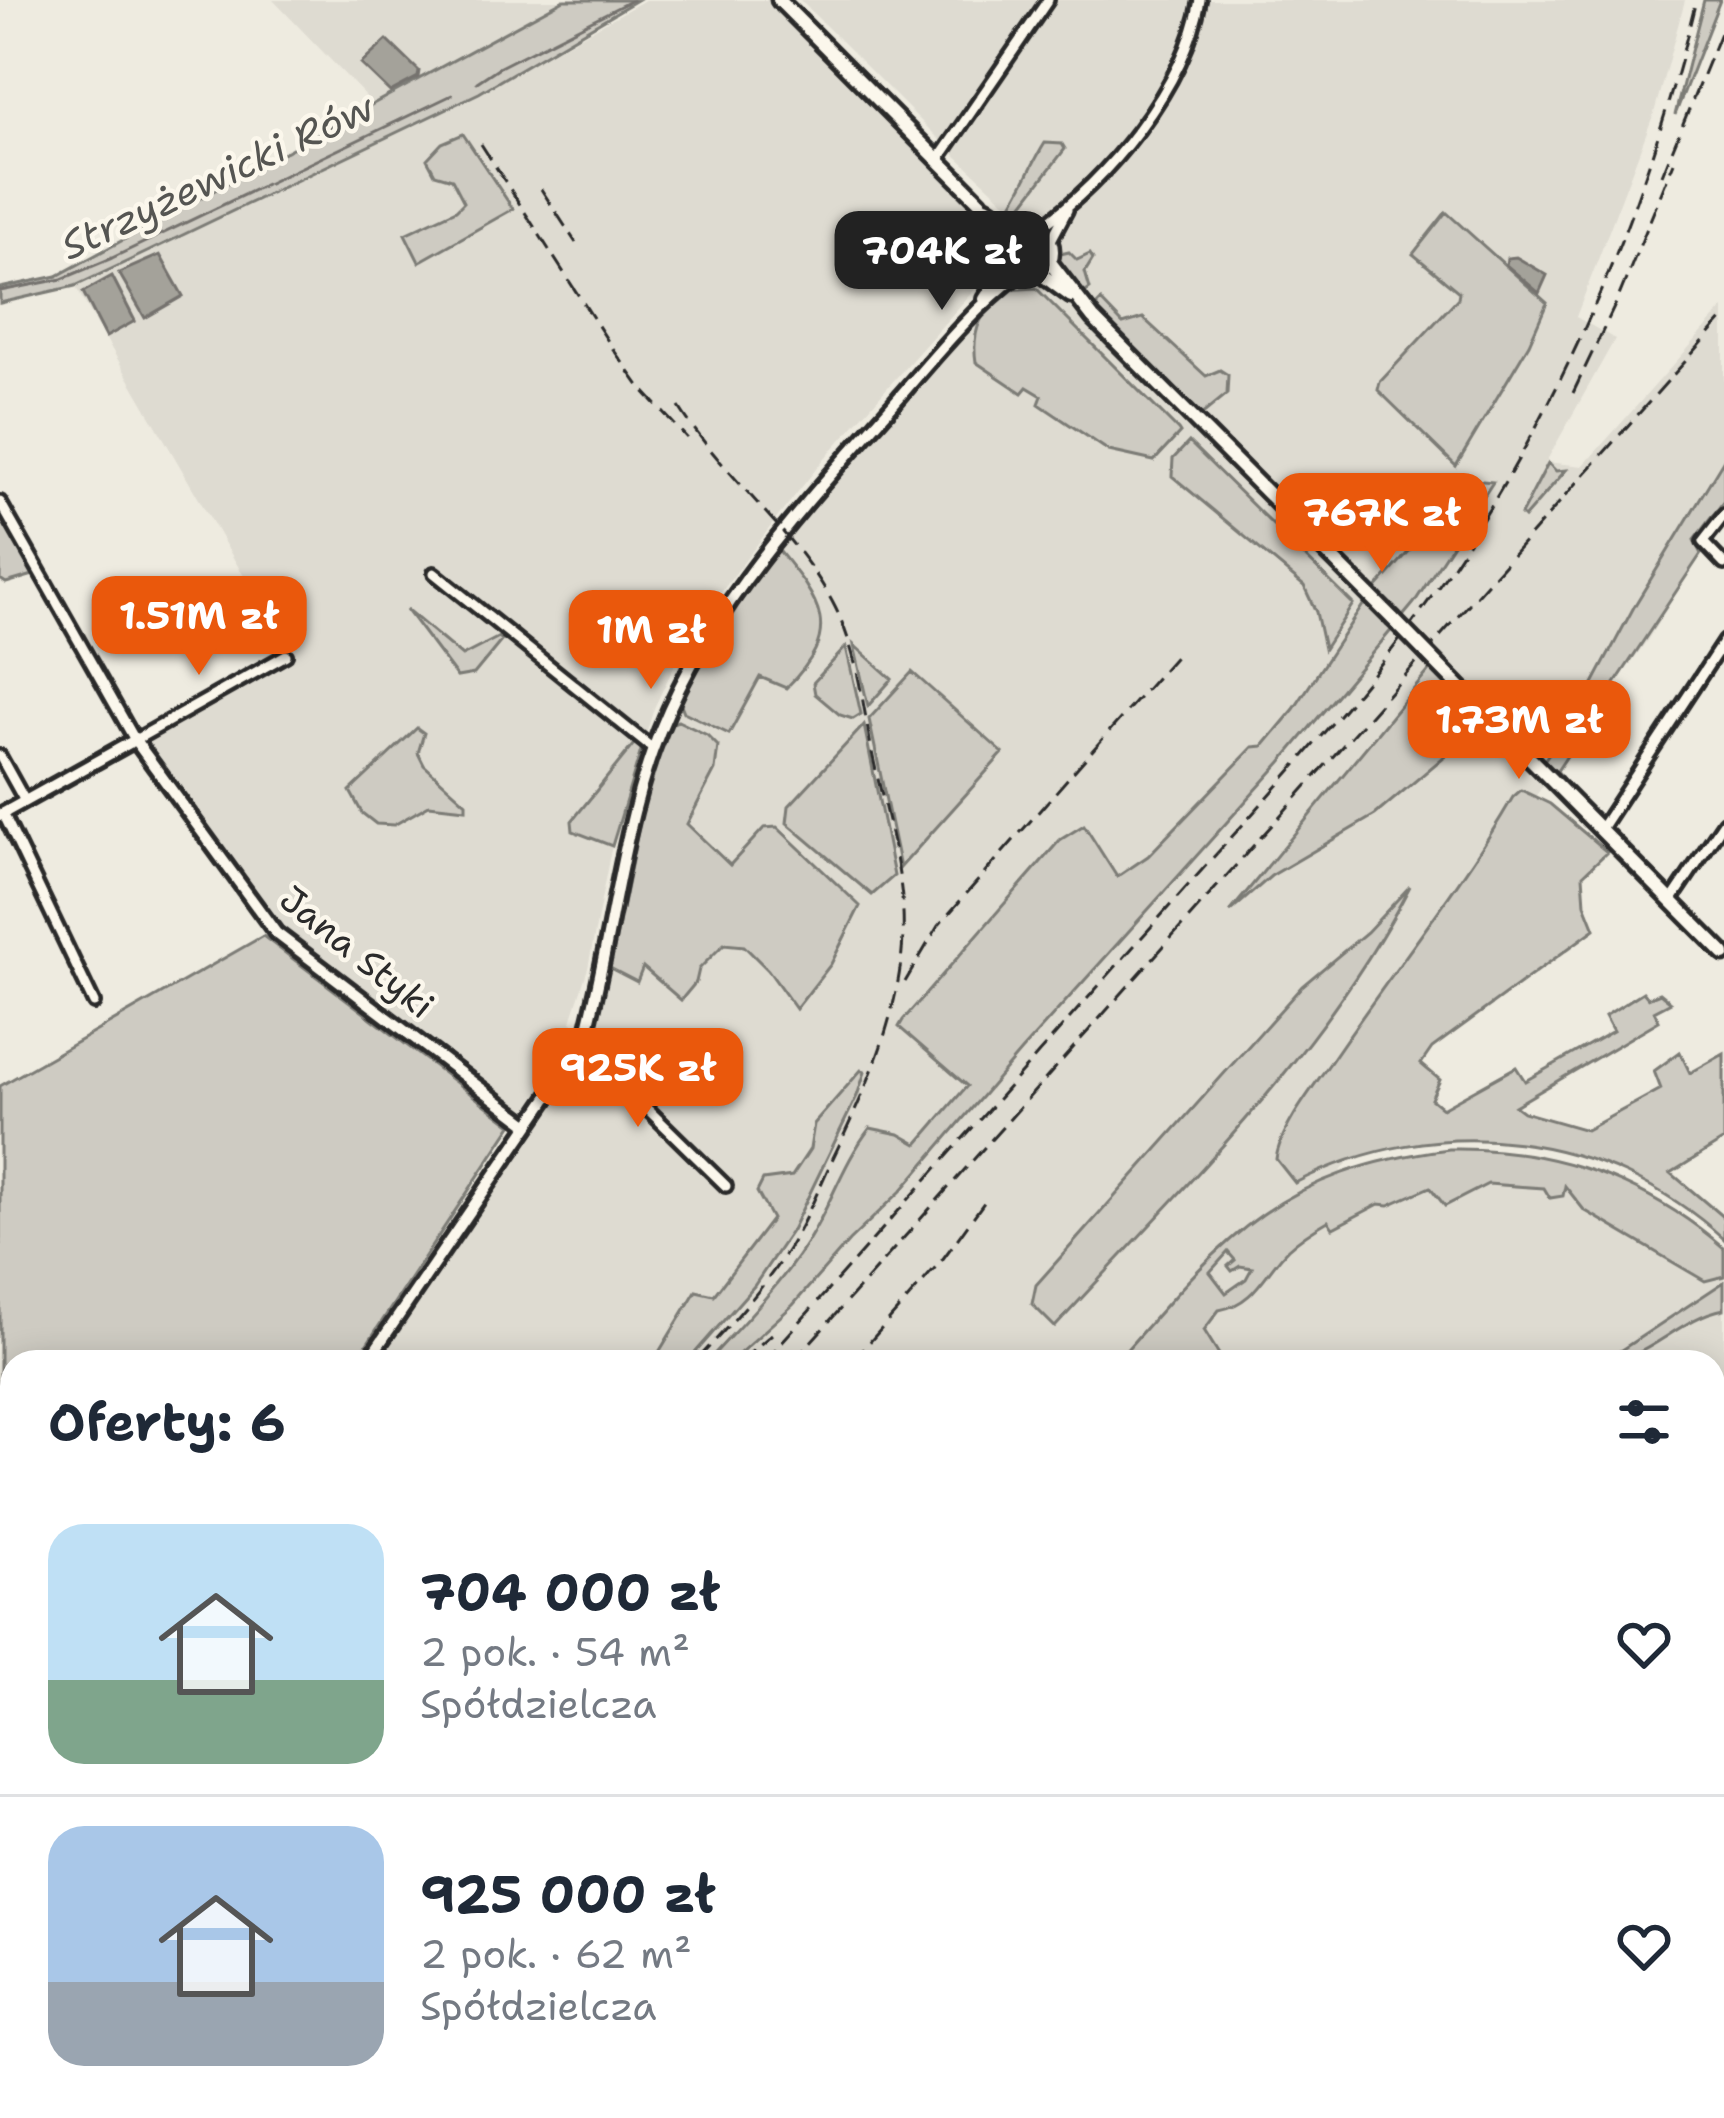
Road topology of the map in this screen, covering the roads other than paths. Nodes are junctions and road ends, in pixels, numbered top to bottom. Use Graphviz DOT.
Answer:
graph roads {
  1 [pos="779,0"];
  2 [pos="1048,0"];
  3 [pos="1200,0"];
  4 [pos="938,160"];
  5 [pos="980,202"];
  6 [pos="1069,207"];
  7 [pos="1019,230"];
  8 [pos="1037,230"];
  9 [pos="1008,242"];
  10 [pos="1050,242"];
  11 [pos="1008,261"];
  12 [pos="1049,261"];
  13 [pos="1038,272"];
  14 [pos="1021,273"];
  15 [pos="1075,298"];
  16 [pos="981,304"];
  17 [pos="0,502"];
  18 [pos="1724,515"];
  19 [pos="1724,564"];
  20 [pos="434,573"];
  21 [pos="1724,641"];
  22 [pos="286,655"];
  23 [pos="135,740"];
  24 [pos="653,749"];
  25 [pos="0,756"];
  26 [pos="26,801"];
  27 [pos="2,814"];
  28 [pos="1724,821"];
  29 [pos="1600,830"];
  30 [pos="1671,902"];
  31 [pos="1724,954"];
  32 [pos="94,1003"];
  33 [pos="581,1043"];
  34 [pos="529,1125"];
  35 [pos="726,1186"];
  36 [pos="375,1350"];
  1 -- 4 [label="main road"];
  2 -- 4 [label="street"];
  3 -- 6 [label="street"];
  4 -- 5 [label="main road"];
  5 -- 7 [label="main road"];
  5 -- 9 [label="main road"];
  6 -- 8 [label="street"];
  6 -- 10 [label="street"];
  7 -- 8 [label="main road"];
  7 -- 9 [label="main road"];
  8 -- 10 [label="main road"];
  9 -- 11 [label="main road"];
  10 -- 12 [label="main road"];
  11 -- 14 [label="main road"];
  11 -- 16 [label="street"];
  12 -- 13 [label="main road"];
  12 -- 15 [label="main road"];
  13 -- 14 [label="main road"];
  13 -- 15 [label="main road"];
  14 -- 16 [label="street"];
  15 -- 29 [label="main road, bridge"];
  16 -- 24 [label="street"];
  17 -- 23 [label="street"];
  18 -- 19 [label="street"];
  20 -- 24 [label="street"];
  21 -- 29 [label="street"];
  22 -- 23 [label="street"];
  23 -- 26 [label="street"];
  23 -- 34 [label="street, Jana Styki"];
  24 -- 33 [label="street"];
  25 -- 26 [label="street"];
  26 -- 27 [label="street"];
  27 -- 32 [label="street"];
  28 -- 30 [label="street"];
  29 -- 30 [label="main road"];
  30 -- 31 [label="main road"];
  33 -- 34 [label="street"];
  33 -- 35 [label="street"];
  34 -- 36 [label="street"];
}
